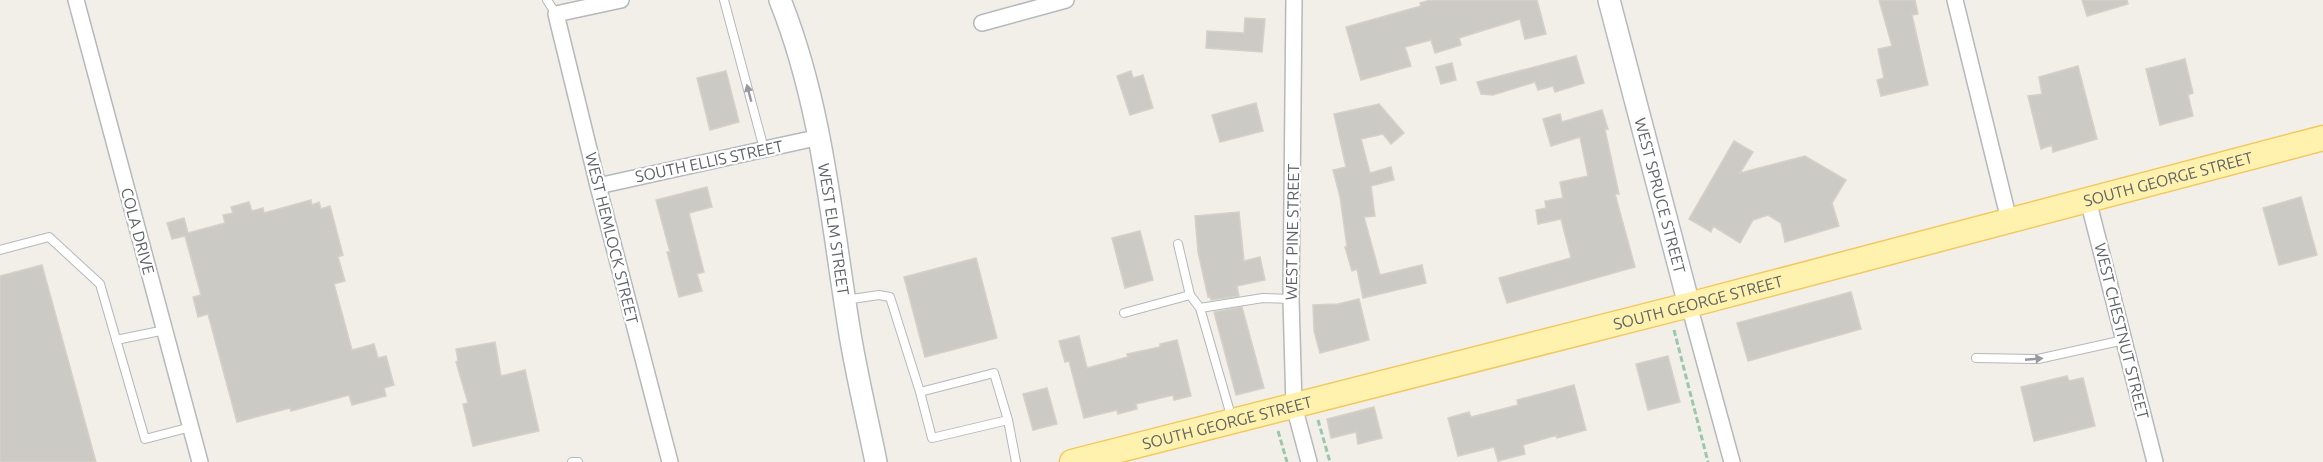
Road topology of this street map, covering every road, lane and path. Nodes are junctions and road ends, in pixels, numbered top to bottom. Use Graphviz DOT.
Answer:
graph roads {
  1 [pos="76,0"];
  2 [pos="547,0"];
  3 [pos="621,0"];
  4 [pos="724,0"];
  5 [pos="780,0"];
  6 [pos="1066,0"];
  7 [pos="1296,0"];
  8 [pos="1609,0"];
  9 [pos="1955,0"];
  10 [pos="556,14"];
  11 [pos="982,23"];
  12 [pos="820,137"];
  13 [pos="2323,138"];
  14 [pos="764,149"];
  15 [pos="598,186"];
  16 [pos="2088,200"];
  17 [pos="2009,220"];
  18 [pos="1178,244"];
  19 [pos="0,250"];
  20 [pos="1190,295"];
  21 [pos="1291,299"];
  22 [pos="845,300"];
  23 [pos="1689,305"];
  24 [pos="1200,308"];
  25 [pos="1124,312"];
  26 [pos="165,330"];
  27 [pos="1674,330"];
  28 [pos="117,340"];
  29 [pos="2124,340"];
  30 [pos="1976,358"];
  31 [pos="920,392"];
  32 [pos="1294,406"];
  33 [pos="1317,416"];
  34 [pos="1008,420"];
  35 [pos="1232,420"];
  36 [pos="1276,423"];
  37 [pos="191,428"];
  38 [pos="200,462"];
  39 [pos="572,462"];
  40 [pos="578,462"];
  41 [pos="670,462"];
  42 [pos="876,462"];
  43 [pos="1017,462"];
  44 [pos="1072,462"];
  45 [pos="1287,462"];
  46 [pos="1309,462"];
  47 [pos="1330,462"];
  48 [pos="1708,462"];
  49 [pos="1732,462"];
  50 [pos="2156,462"];
  1 -- 26 [label="street, COLA DRIVE"];
  2 -- 10 [label="lane"];
  3 -- 10 [label="street"];
  14 -- 4 [label="lane, one-way"];
  5 -- 12 [label="street, WEST ELM STREET"];
  6 -- 11 [label="street"];
  7 -- 21 [label="street, WEST PINE STREET"];
  8 -- 23 [label="street, WEST SPRUCE STREET"];
  9 -- 17 [label="street"];
  10 -- 15 [label="street, WEST HEMLOCK STREET"];
  12 -- 14 [label="street, SOUTH ELLIS STREET"];
  12 -- 22 [label="street, WEST ELM STREET"];
  13 -- 16 [label="main road, SOUTH GEORGE STREET"];
  14 -- 15 [label="street, SOUTH ELLIS STREET"];
  15 -- 41 [label="street, WEST HEMLOCK STREET"];
  16 -- 17 [label="main road, SOUTH GEORGE STREET"];
  16 -- 29 [label="street, WEST CHESTNUT STREET"];
  17 -- 23 [label="main road, SOUTH GEORGE STREET"];
  18 -- 20 [label="lane"];
  19 -- 28 [label="lane"];
  20 -- 24 [label="lane"];
  20 -- 25 [label="lane"];
  21 -- 24 [label="lane"];
  21 -- 32 [label="street, WEST PINE STREET"];
  22 -- 31 [label="lane"];
  22 -- 42 [label="street, WEST ELM STREET"];
  23 -- 32 [label="main road, SOUTH GEORGE STREET"];
  23 -- 49 [label="street, WEST SPRUCE STREET"];
  24 -- 35 [label="lane"];
  26 -- 28 [label="lane"];
  26 -- 37 [label="street, COLA DRIVE"];
  27 -- 48 [label="path"];
  28 -- 37 [label="lane"];
  30 -- 29 [label="lane, one-way"];
  29 -- 50 [label="street, WEST CHESTNUT STREET"];
  31 -- 34 [label="lane"];
  31 -- 34 [label="lane"];
  32 -- 35 [label="main road, SOUTH GEORGE STREET"];
  32 -- 46 [label="street, WEST PINE STREET"];
  33 -- 47 [label="path"];
  34 -- 43 [label="lane"];
  35 -- 44 [label="main road, SOUTH GEORGE STREET"];
  36 -- 45 [label="path"];
  37 -- 38 [label="street, COLA DRIVE"];
  39 -- 40 [label="lane"];
}
